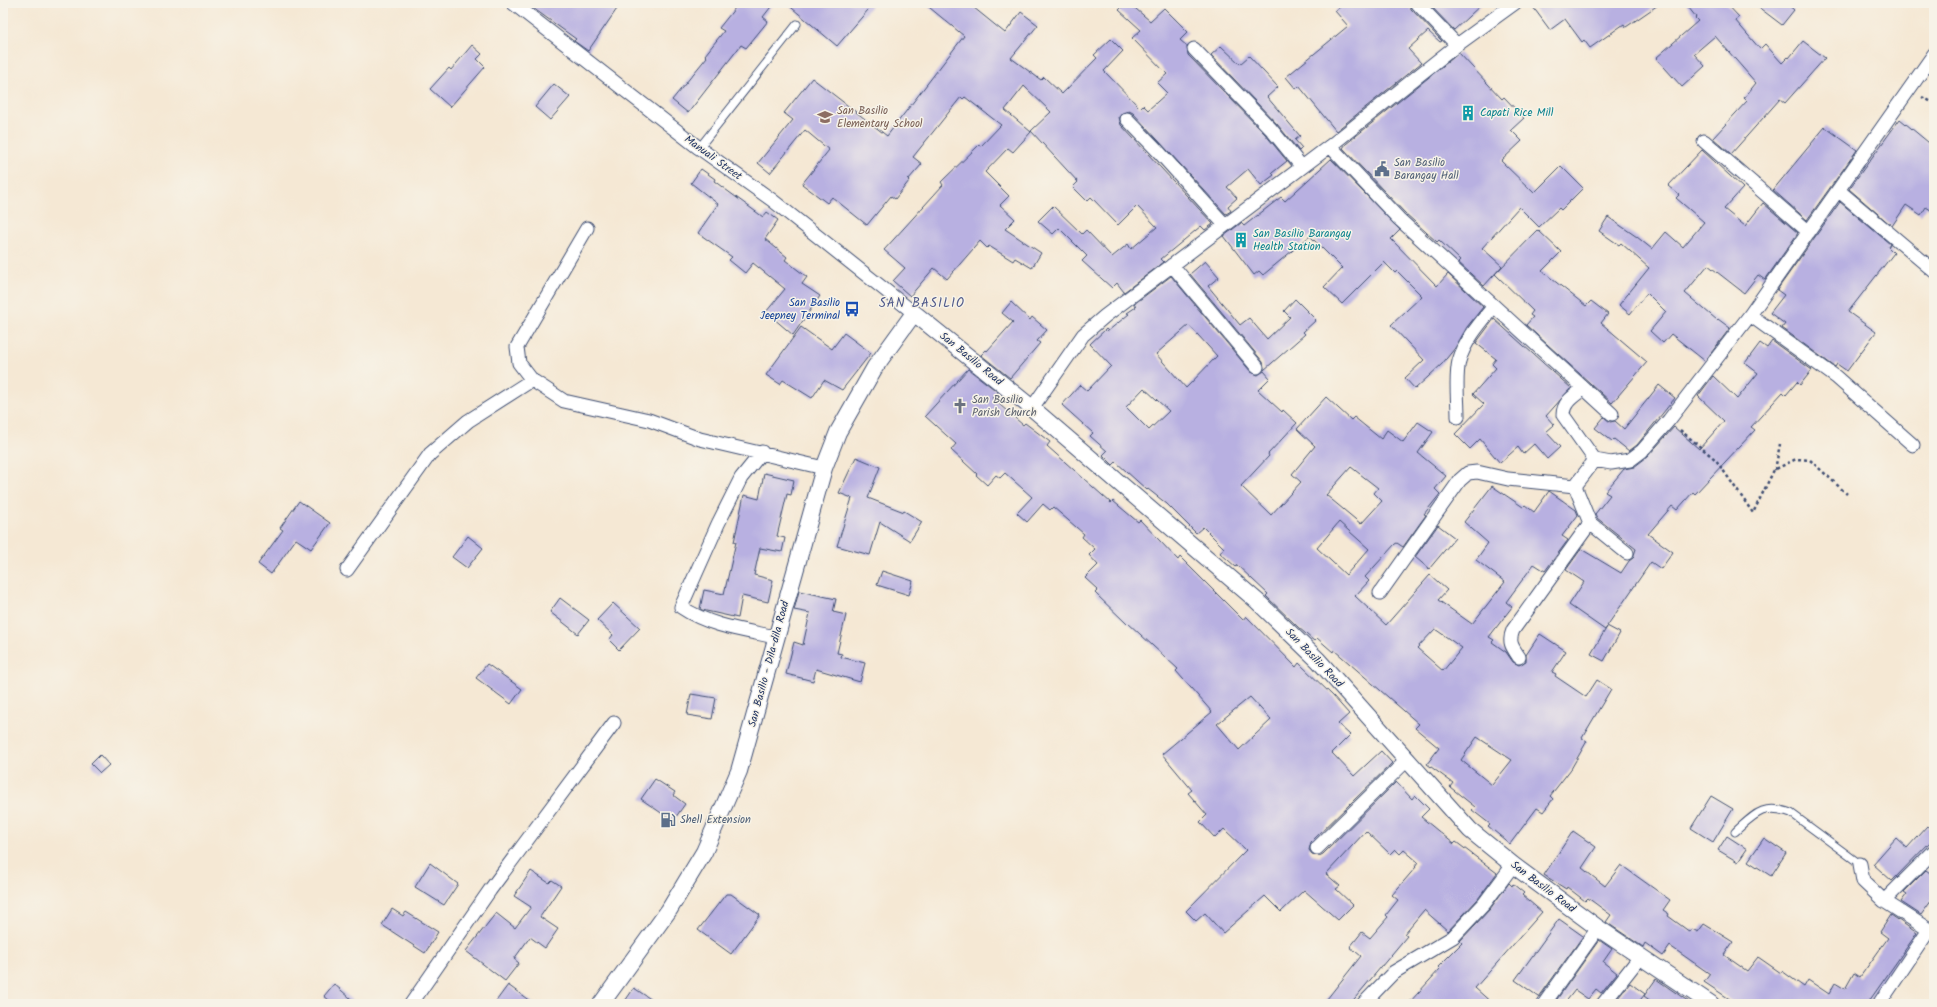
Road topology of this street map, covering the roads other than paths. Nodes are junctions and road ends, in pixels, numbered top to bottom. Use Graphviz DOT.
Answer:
graph roads {
  1 [pos="513,3"];
  2 [pos="1417,3"];
  3 [pos="1515,3"];
  4 [pos="797,24"];
  5 [pos="1457,45"];
  6 [pos="1194,49"];
  7 [pos="1934,54"];
  8 [pos="1127,119"];
  9 [pos="1704,142"];
  10 [pos="1330,146"];
  11 [pos="699,148"];
  12 [pos="1302,167"];
  13 [pos="1838,190"];
  14 [pos="1225,225"];
  15 [pos="587,228"];
  16 [pos="1809,232"];
  17 [pos="1172,265"];
  18 [pos="1934,271"];
  19 [pos="1494,306"];
  20 [pos="914,313"];
  21 [pos="1750,314"];
  22 [pos="1257,367"];
  23 [pos="532,380"];
  24 [pos="1583,389"];
  25 [pos="1032,408"];
  26 [pos="1612,414"];
  27 [pos="1458,417"];
  28 [pos="1913,445"];
  29 [pos="762,452"];
  30 [pos="1595,460"];
  31 [pos="824,468"];
  32 [pos="1575,486"];
  33 [pos="1590,523"];
  34 [pos="1627,553"];
  35 [pos="346,570"];
  36 [pos="1380,592"];
  37 [pos="776,637"];
  38 [pos="1519,657"];
  39 [pos="614,723"];
  40 [pos="1408,758"];
  41 [pos="1735,832"];
  42 [pos="1317,848"];
  43 [pos="1934,851"];
  44 [pos="1860,864"];
  45 [pos="1513,865"];
  46 [pos="1884,901"];
  47 [pos="1598,928"];
  48 [pos="1932,932"];
  49 [pos="1640,958"];
  50 [pos="411,1004"];
  51 [pos="601,1004"];
  52 [pos="1363,1004"];
  53 [pos="1544,1004"];
  54 [pos="1602,1004"];
  55 [pos="1711,1004"];
  56 [pos="1879,1004"];
  1 -- 11 [label="street, Manuali Street"];
  2 -- 5 [label="street"];
  3 -- 5 [label="street"];
  4 -- 11 [label="lane"];
  5 -- 10 [label="street"];
  6 -- 12 [label="street"];
  7 -- 13 [label="street"];
  8 -- 14 [label="street"];
  9 -- 16 [label="street"];
  10 -- 12 [label="street"];
  10 -- 19 [label="street"];
  11 -- 20 [label="street, Manuali Street"];
  12 -- 14 [label="street"];
  13 -- 16 [label="street"];
  13 -- 18 [label="street"];
  14 -- 17 [label="street"];
  15 -- 23 [label="street"];
  16 -- 21 [label="street"];
  17 -- 22 [label="street"];
  17 -- 25 [label="street"];
  19 -- 24 [label="street"];
  19 -- 27 [label="street"];
  20 -- 25 [label="street, San Basilio Road"];
  20 -- 31 [label="street, San Basilio - Dila-dila Road"];
  21 -- 28 [label="street"];
  21 -- 30 [label="street"];
  23 -- 29 [label="street"];
  23 -- 35 [label="street"];
  24 -- 26 [label="street"];
  24 -- 30 [label="street"];
  25 -- 40 [label="street, San Basilio Road"];
  29 -- 31 [label="street"];
  29 -- 37 [label="street"];
  30 -- 32 [label="street"];
  31 -- 37 [label="street, San Basilio - Dila-dila Road"];
  32 -- 33 [label="street"];
  32 -- 36 [label="street"];
  33 -- 34 [label="street"];
  33 -- 38 [label="street"];
  37 -- 51 [label="street, San Basilio - Dila-dila Road"];
  39 -- 50 [label="street"];
  40 -- 42 [label="street"];
  40 -- 45 [label="street, San Basilio Road"];
  41 -- 44 [label="lane"];
  43 -- 46 [label="street"];
  44 -- 46 [label="street"];
  45 -- 47 [label="street, San Basilio Road"];
  45 -- 52 [label="street"];
  46 -- 48 [label="street"];
  47 -- 49 [label="street, San Basilio Road"];
  47 -- 53 [label="street"];
  48 -- 56 [label="street"];
  49 -- 54 [label="street"];
  49 -- 55 [label="street, San Basilio Road"];
}
